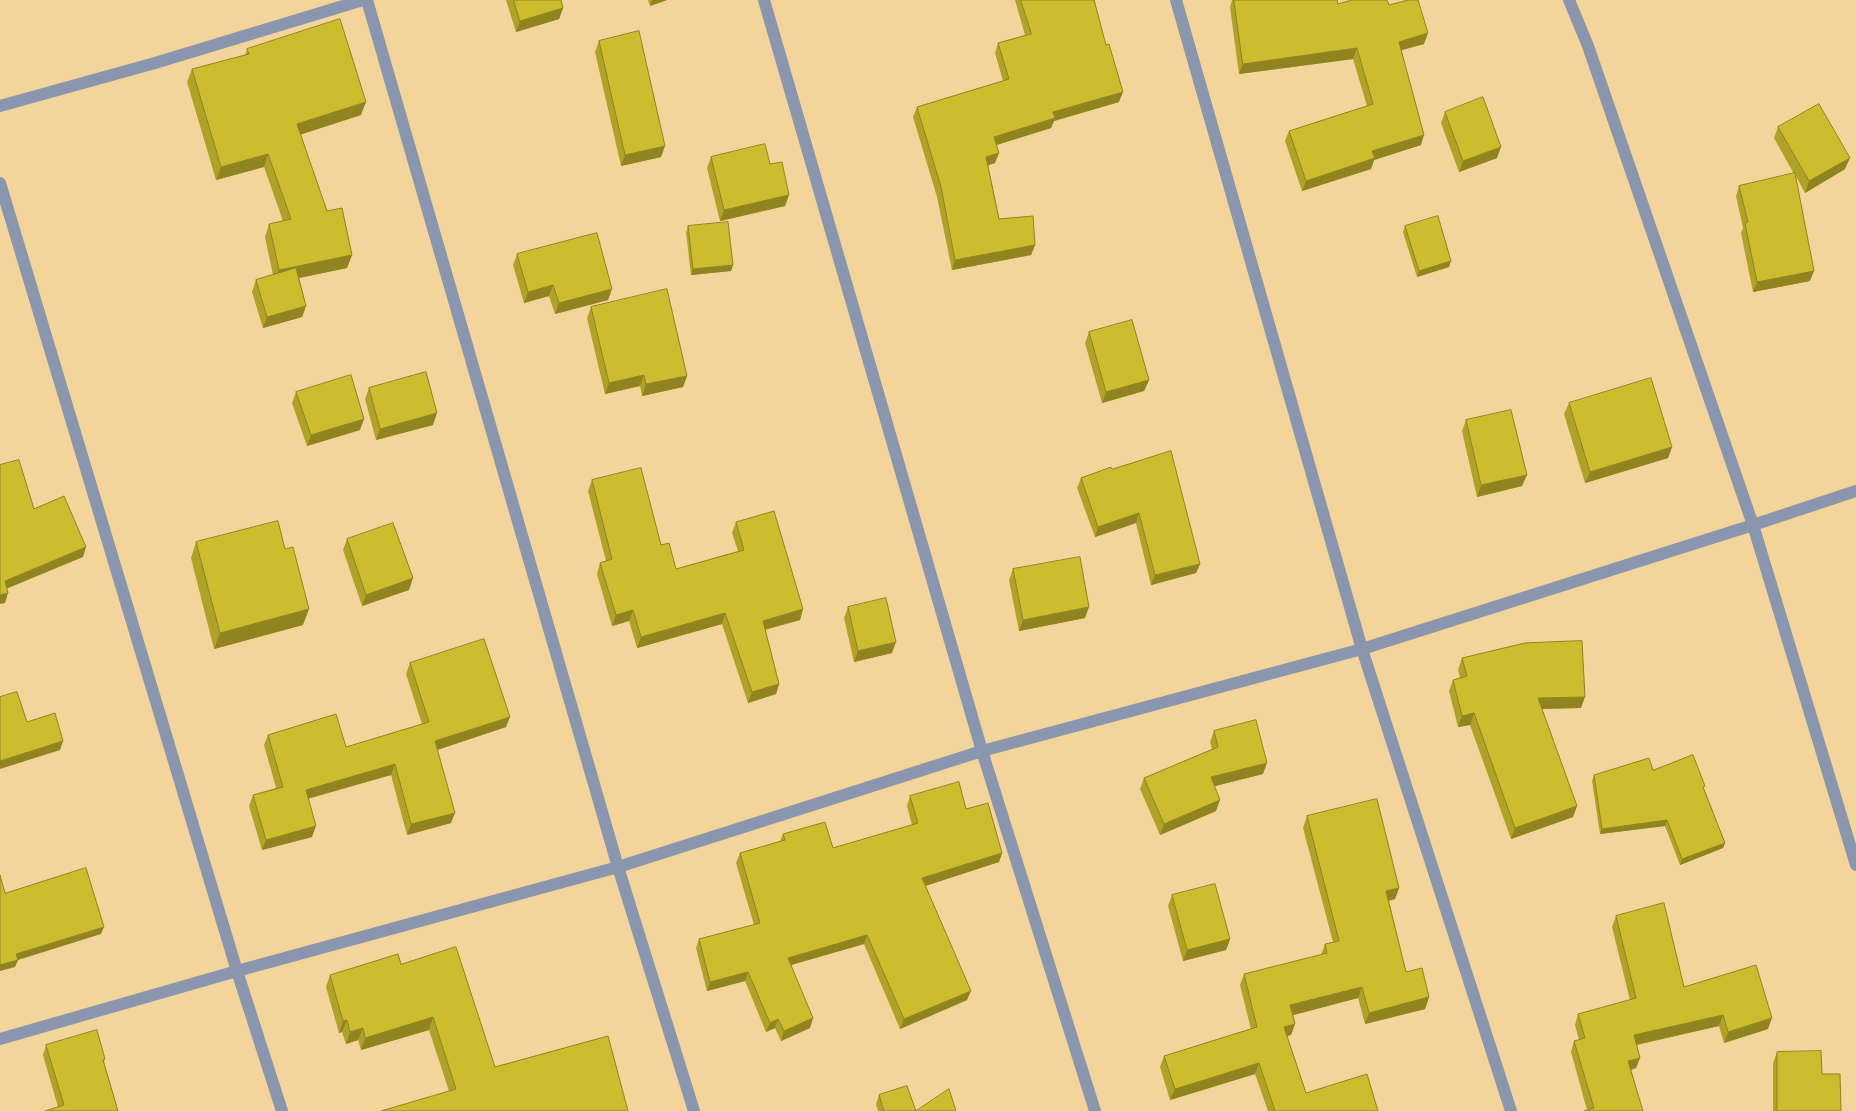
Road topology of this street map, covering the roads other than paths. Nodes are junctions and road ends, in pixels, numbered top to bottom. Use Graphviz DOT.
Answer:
graph roads {
  1 [pos="363,0"];
  2 [pos="367,0"];
  3 [pos="764,0"];
  4 [pos="1176,0"];
  5 [pos="1569,0"];
  6 [pos="0,106"];
  7 [pos="0,183"];
  8 [pos="1856,490"];
  9 [pos="1753,525"];
  10 [pos="1362,649"];
  11 [pos="982,751"];
  12 [pos="1856,865"];
  13 [pos="618,867"];
  14 [pos="237,971"];
  15 [pos="0,1039"];
  16 [pos="282,1111"];
  17 [pos="694,1111"];
  18 [pos="1095,1111"];
  19 [pos="1511,1111"];
  1 -- 6 [label="street"];
  2 -- 13 [label="street"];
  3 -- 11 [label="street"];
  4 -- 10 [label="street"];
  5 -- 9 [label="street"];
  7 -- 14 [label="street"];
  8 -- 9 [label="street"];
  9 -- 10 [label="street"];
  9 -- 12 [label="street"];
  10 -- 11 [label="street"];
  10 -- 19 [label="street"];
  11 -- 13 [label="street"];
  11 -- 18 [label="street"];
  13 -- 14 [label="street"];
  13 -- 17 [label="street"];
  14 -- 15 [label="street"];
  14 -- 16 [label="street"];
}
